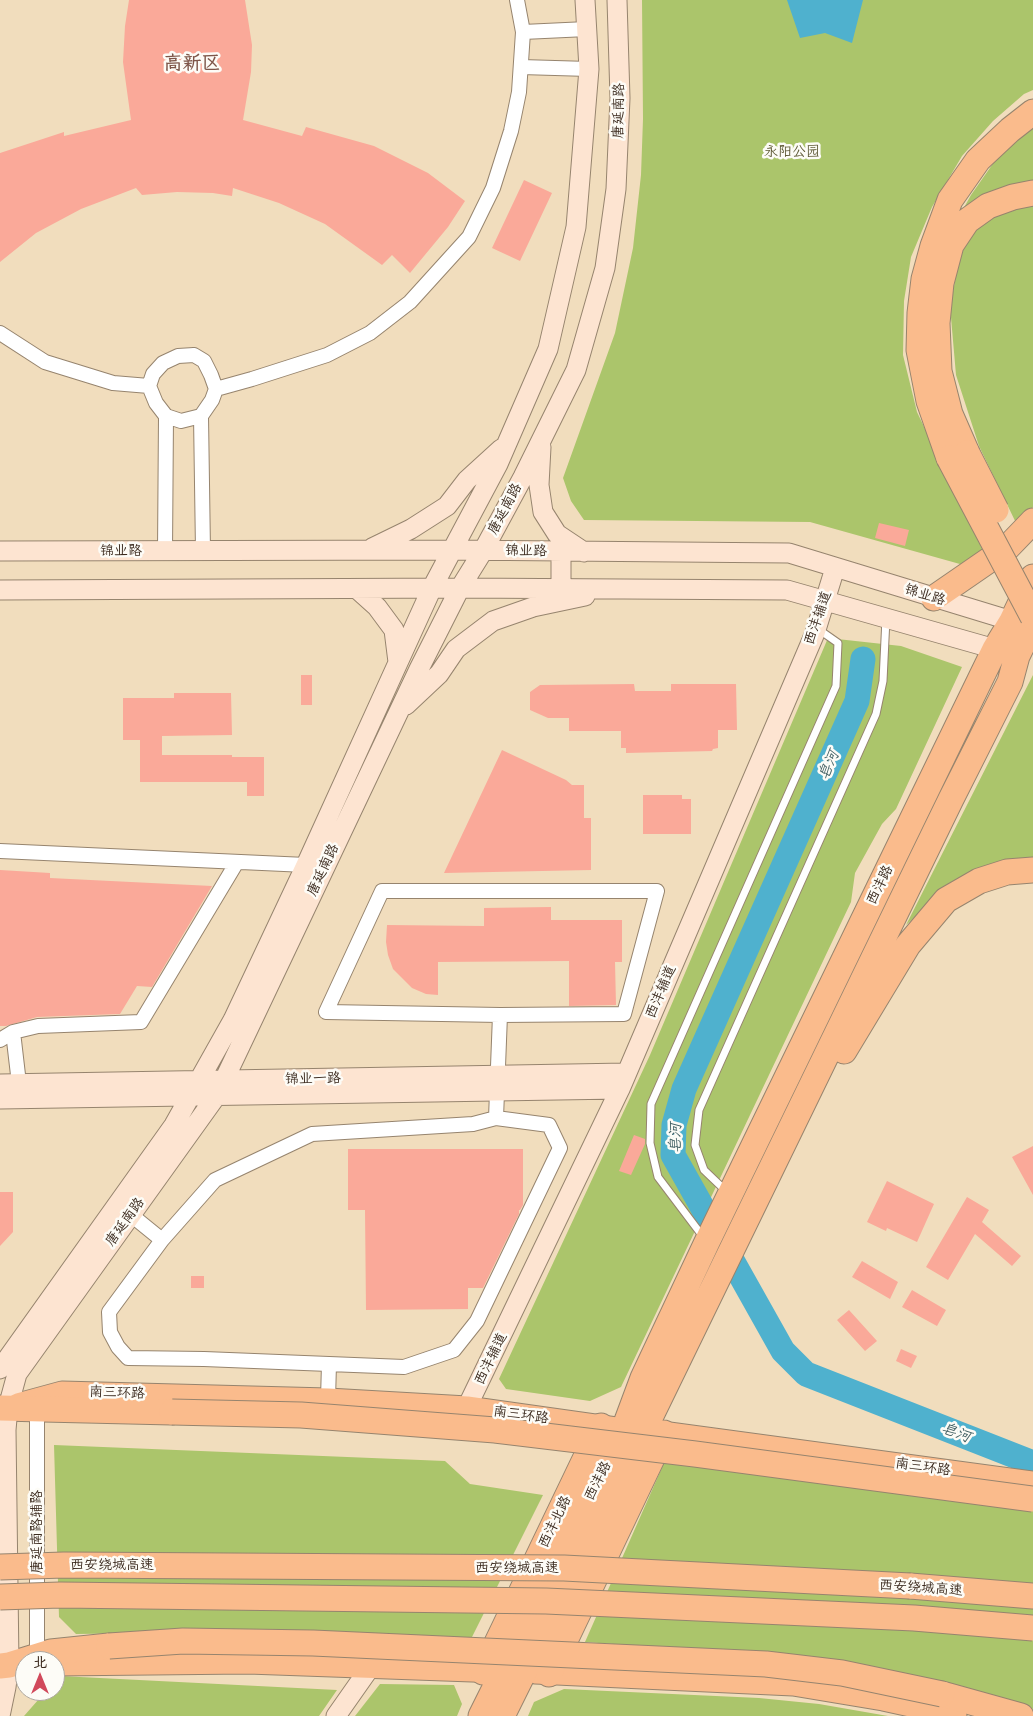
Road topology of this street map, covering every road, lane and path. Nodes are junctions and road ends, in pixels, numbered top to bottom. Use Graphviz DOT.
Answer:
graph roads {
  1 [pos="518,0"];
  2 [pos="585,0"];
  3 [pos="617,0"];
  4 [pos="587,29"];
  5 [pos="522,32"];
  6 [pos="521,67"];
  7 [pos="589,69"];
  8 [pos="1033,112"];
  9 [pos="1033,193"];
  10 [pos="0,333"];
  11 [pos="149,386"];
  12 [pos="216,389"];
  13 [pos="166,416"];
  14 [pos="201,416"];
  15 [pos="542,439"];
  16 [pos="507,443"];
  17 [pos="958,456"];
  18 [pos="1033,521"];
  19 [pos="452,550"];
  20 [pos="0,551"];
  21 [pos="165,551"];
  22 [pos="203,551"];
  23 [pos="367,551"];
  24 [pos="483,551"];
  25 [pos="561,552"];
  26 [pos="584,552"];
  27 [pos="835,568"];
  28 [pos="1033,577"];
  29 [pos="1033,581"];
  30 [pos="432,588"];
  31 [pos="460,588"];
  32 [pos="561,588"];
  33 [pos="357,589"];
  34 [pos="620,589"];
  35 [pos="0,590"];
  36 [pos="934,598"];
  37 [pos="825,601"];
  38 [pos="886,618"];
  39 [pos="1026,620"];
  40 [pos="817,628"];
  41 [pos="1015,655"];
  42 [pos="398,662"];
  43 [pos="398,713"];
  44 [pos="0,851"];
  45 [pos="237,862"];
  46 [pos="306,865"];
  47 [pos="1033,870"];
  48 [pos="500,1015"];
  49 [pos="14,1032"];
  50 [pos="0,1040"];
  51 [pos="623,1081"];
  52 [pos="498,1083"];
  53 [pos="0,1084"];
  54 [pos="195,1087"];
  55 [pos="220,1088"];
  56 [pos="20,1091"];
  57 [pos="0,1098"];
  58 [pos="496,1118"];
  59 [pos="730,1195"];
  60 [pos="758,1195"];
  61 [pos="130,1214"];
  62 [pos="162,1240"];
  63 [pos="707,1242"];
  64 [pos="329,1364"];
  65 [pos="0,1369"];
  66 [pos="328,1399"];
  67 [pos="4,1407"];
  68 [pos="467,1407"];
  69 [pos="37,1408"];
  70 [pos="633,1430"];
  71 [pos="1033,1482"];
  72 [pos="1033,1498"];
  73 [pos="0,1567"];
  74 [pos="1033,1578"];
  75 [pos="910,1586"];
  76 [pos="1033,1596"];
  77 [pos="0,1597"];
  78 [pos="1033,1628"];
  79 [pos="24,1651"];
  80 [pos="26,1651"];
  81 [pos="61,1651"];
  82 [pos="65,1663"];
  83 [pos="369,1669"];
  84 [pos="503,1672"];
  85 [pos="549,1674"];
  86 [pos="15,1676"];
  87 [pos="940,1711"];
  88 [pos="0,1716"];
  89 [pos="336,1716"];
  90 [pos="481,1716"];
  91 [pos="502,1716"];
  92 [pos="1021,1716"];
  1 -- 5 [label="street"];
  2 -- 4 [label="main road, 唐延南路"];
  3 -- 15 [label="main road, 唐延南路"];
  4 -- 5 [label="street"];
  4 -- 7 [label="main road, 唐延南路"];
  5 -- 6 [label="street"];
  6 -- 7 [label="street"];
  6 -- 12 [label="street"];
  7 -- 16 [label="main road, 唐延南路"];
  8 -- 17 [label="highway"];
  9 -- 17 [label="highway"];
  10 -- 11 [label="street"];
  11 -- 12 [label="street"];
  11 -- 13 [label="street"];
  12 -- 14 [label="street"];
  13 -- 14 [label="street"];
  13 -- 21 [label="street"];
  14 -- 22 [label="street"];
  15 -- 24 [label="main road, 唐延南路"];
  15 -- 26 [label="main road"];
  16 -- 19 [label="main road, 唐延南路"];
  16 -- 23 [label="main road"];
  17 -- 29 [label="highway, bridge"];
  17 -- 39 [label="highway, bridge"];
  18 -- 36 [label="highway"];
  19 -- 23 [label="main road, 锦业路"];
  19 -- 24 [label="main road, 锦业路"];
  19 -- 30 [label="main road, 唐延南路"];
  20 -- 21 [label="main road, 锦业路"];
  21 -- 22 [label="main road, 锦业路"];
  22 -- 23 [label="main road, 锦业路"];
  24 -- 25 [label="main road, 锦业路"];
  24 -- 31 [label="main road, 唐延南路"];
  25 -- 26 [label="main road, 锦业路"];
  25 -- 32 [label="main road"];
  26 -- 27 [label="main road, 锦业路"];
  27 -- 36 [label="main road, 锦业路"];
  27 -- 37 [label="main road, 西沣辅道"];
  28 -- 39 [label="highway, 西沣路"];
  30 -- 31 [label="main road"];
  30 -- 33 [label="main road"];
  30 -- 42 [label="main road, 唐延南路"];
  31 -- 32 [label="main road"];
  31 -- 43 [label="main road, 唐延南路"];
  32 -- 34 [label="main road"];
  33 -- 35 [label="main road"];
  33 -- 42 [label="main road"];
  34 -- 37 [label="main road"];
  34 -- 43 [label="main road"];
  36 -- 39 [label="main road, 锦业路"];
  37 -- 38 [label="main road"];
  37 -- 40 [label="main road, 西沣辅道"];
  38 -- 41 [label="main road"];
  38 -- 59 [label="lane"];
  39 -- 41 [label="highway, 西沣路"];
  40 -- 51 [label="main road, 西沣辅道"];
  40 -- 63 [label="lane"];
  41 -- 59 [label="highway, 西沣路"];
  41 -- 60 [label="highway, 西沣路"];
  42 -- 46 [label="main road, 唐延南路"];
  43 -- 55 [label="main road, 唐延南路"];
  44 -- 45 [label="street"];
  45 -- 46 [label="street"];
  45 -- 49 [label="street"];
  46 -- 54 [label="main road, 唐延南路"];
  47 -- 60 [label="highway"];
  48 -- 48 [label="street"];
  48 -- 52 [label="street"];
  49 -- 50 [label="street"];
  49 -- 56 [label="street"];
  51 -- 52 [label="main road, 锦业一路"];
  51 -- 68 [label="main road, 西沣辅道"];
  52 -- 55 [label="main road, 锦业一路"];
  52 -- 58 [label="street"];
  53 -- 56 [label="main road, 锦业一路"];
  54 -- 55 [label="main road, 锦业一路"];
  54 -- 56 [label="main road, 锦业一路"];
  54 -- 65 [label="main road, 唐延南路"];
  55 -- 61 [label="main road, 唐延南路"];
  56 -- 57 [label="main road, 锦业一路"];
  58 -- 62 [label="street"];
  58 -- 64 [label="street"];
  59 -- 63 [label="highway"];
  60 -- 70 [label="highway, 西沣路"];
  61 -- 62 [label="street"];
  61 -- 67 [label="main road, 唐延南路"];
  62 -- 64 [label="street"];
  63 -- 70 [label="highway, 西沣路"];
  64 -- 66 [label="street"];
  66 -- 67 [label="main road, 南三环路"];
  66 -- 68 [label="main road, 南三环路"];
  67 -- 69 [label="highway, 南三环路"];
  67 -- 79 [label="main road, 唐延南路"];
  68 -- 70 [label="main road, 南三环路"];
  69 -- 72 [label="highway, 南三环路, bridge"];
  69 -- 80 [label="street, 唐延南路辅路"];
  70 -- 71 [label="main road, 南三环路"];
  70 -- 84 [label="highway, 西沣路"];
  70 -- 84 [label="highway, 西沣北路"];
  70 -- 85 [label="highway"];
  73 -- 75 [label="highway, 西安绕城高速, bridge"];
  74 -- 75 [label="highway"];
  75 -- 76 [label="highway, 西安绕城高速"];
  77 -- 78 [label="highway, bridge"];
  81 -- 87 [label="highway, bridge"];
  82 -- 83 [label="main road"];
  83 -- 84 [label="main road"];
  83 -- 89 [label="main road"];
  84 -- 85 [label="main road"];
  84 -- 90 [label="highway, 西沣路"];
  84 -- 91 [label="highway, 西沣路"];
  85 -- 87 [label="main road"];
  86 -- 88 [label="main road, 唐延南路"];
  87 -- 92 [label="highway"];
}
